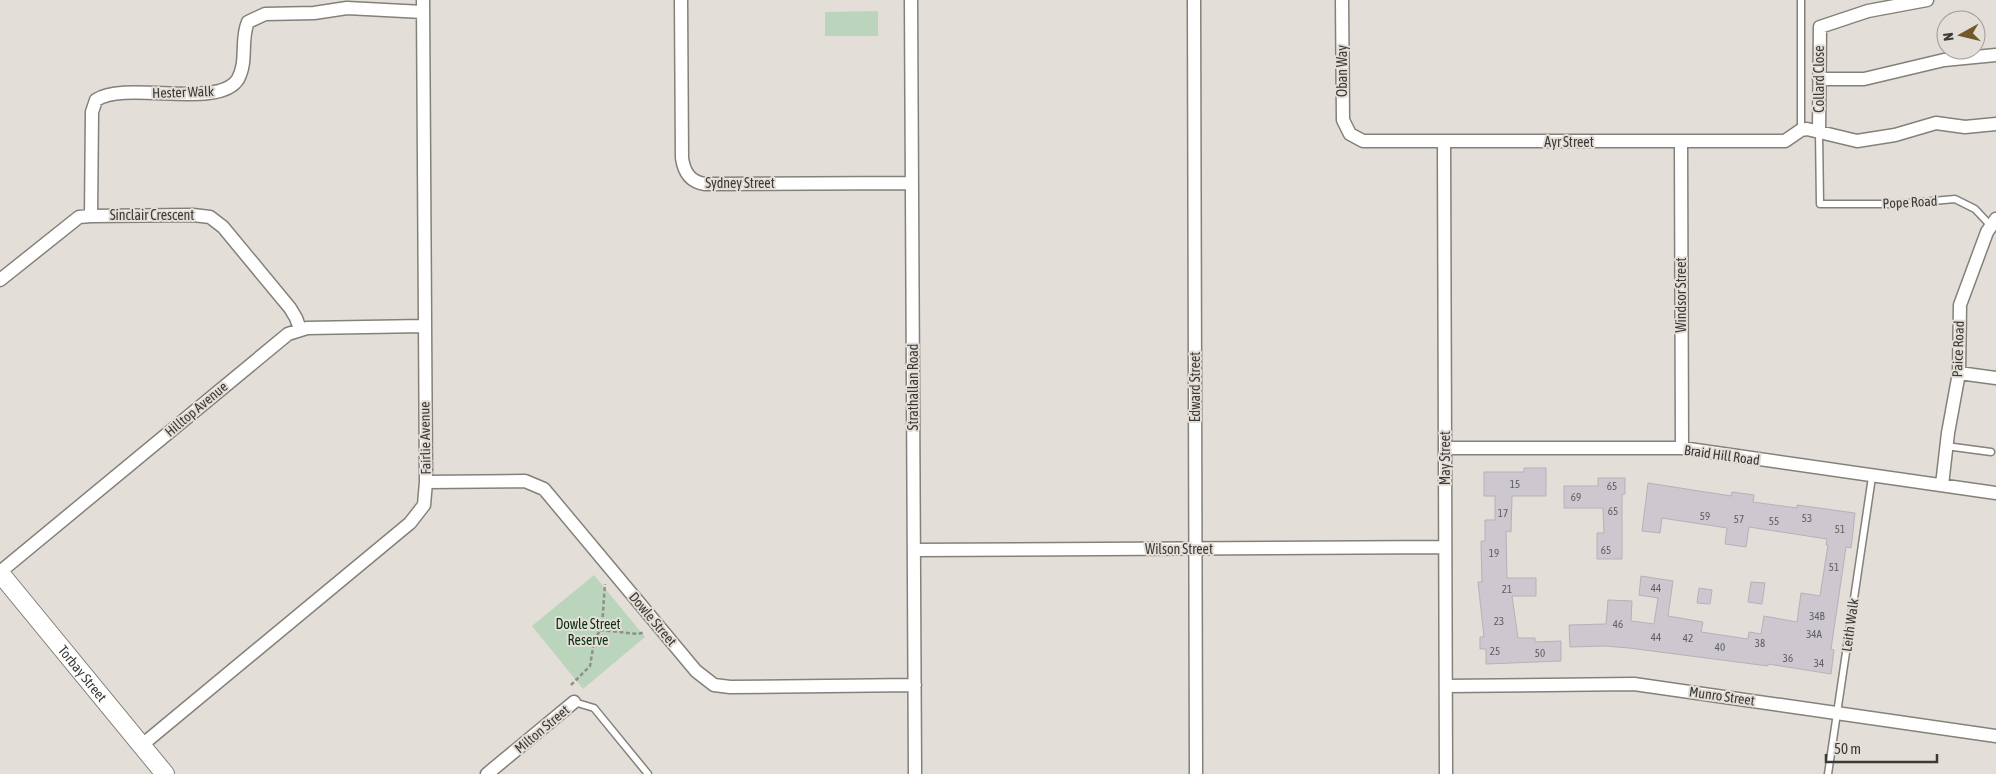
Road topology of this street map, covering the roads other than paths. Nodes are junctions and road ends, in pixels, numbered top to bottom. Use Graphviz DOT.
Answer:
graph roads {
  1 [pos="681,0"];
  2 [pos="911,0"];
  3 [pos="1194,0"];
  4 [pos="1342,0"];
  5 [pos="1801,0"];
  6 [pos="1927,0"];
  7 [pos="423,6"];
  8 [pos="1996,55"];
  9 [pos="1819,79"];
  10 [pos="1996,124"];
  11 [pos="1801,130"];
  12 [pos="1819,130"];
  13 [pos="1355,137"];
  14 [pos="1785,141"];
  15 [pos="1444,142"];
  16 [pos="1681,142"];
  17 [pos="912,183"];
  18 [pos="1820,204"];
  19 [pos="92,216"];
  20 [pos="1993,222"];
  21 [pos="0,280"];
  22 [pos="424,326"];
  23 [pos="300,329"];
  24 [pos="1960,374"];
  25 [pos="1996,378"];
  26 [pos="1946,446"];
  27 [pos="1446,448"];
  28 [pos="1682,448"];
  29 [pos="1991,452"];
  30 [pos="1872,477"];
  31 [pos="426,482"];
  32 [pos="1942,485"];
  33 [pos="1996,493"];
  34 [pos="1445,547"];
  35 [pos="1195,548"];
  36 [pos="914,550"];
  37 [pos="0,573"];
  38 [pos="915,685"];
  39 [pos="1446,686"];
  40 [pos="574,702"];
  41 [pos="1837,712"];
  42 [pos="1996,736"];
  43 [pos="142,745"];
  44 [pos="166,774"];
  45 [pos="486,774"];
  46 [pos="648,774"];
  47 [pos="915,774"];
  48 [pos="1196,774"];
  49 [pos="1446,774"];
  50 [pos="1828,774"];
  1 -- 17 [label="street, Sydney Street"];
  2 -- 17 [label="street, Strathallan Road"];
  3 -- 35 [label="street, Edward Street"];
  4 -- 13 [label="street, Oban Way"];
  5 -- 11 [label="lane"];
  6 -- 9 [label="street, Collard Close"];
  7 -- 19 [label="street, Hester Walk"];
  7 -- 22 [label="street, Fairlie Avenue"];
  8 -- 9 [label="street"];
  9 -- 12 [label="street, Collard Close"];
  10 -- 12 [label="street"];
  11 -- 12 [label="street, Collard Close"];
  11 -- 14 [label="street, Collard Close"];
  12 -- 18 [label="lane, Collard Close"];
  13 -- 15 [label="street, Ayr Street"];
  14 -- 16 [label="street, Ayr Street"];
  15 -- 16 [label="street, Ayr Street"];
  15 -- 27 [label="street, May Street"];
  16 -- 28 [label="street, Windsor Street"];
  17 -- 36 [label="street, Strathallan Road"];
  18 -- 20 [label="lane, Pope Road"];
  19 -- 21 [label="street, Sinclair Crescent"];
  19 -- 23 [label="street, Sinclair Crescent"];
  20 -- 24 [label="street, Paice Road"];
  22 -- 23 [label="street, Hilltop Avenue"];
  22 -- 31 [label="street, Fairlie Avenue"];
  23 -- 37 [label="street, Hilltop Avenue"];
  24 -- 25 [label="street"];
  24 -- 26 [label="street, Paice Road"];
  26 -- 29 [label="lane"];
  26 -- 32 [label="street, Paice Road"];
  27 -- 28 [label="street, Braid Hill Road"];
  27 -- 34 [label="street, May Street"];
  28 -- 30 [label="street, Braid Hill Road"];
  30 -- 32 [label="street, Braid Hill Road"];
  30 -- 41 [label="lane, Leith Walk"];
  31 -- 38 [label="street, Dowle Street"];
  31 -- 43 [label="street, Fairlie Avenue"];
  32 -- 33 [label="street, Braid Hill Road"];
  34 -- 35 [label="street, Wilson Street"];
  34 -- 39 [label="street, May Street"];
  35 -- 36 [label="street, Wilson Street"];
  35 -- 48 [label="street, Edward Street"];
  36 -- 38 [label="street, Strathallan Road"];
  37 -- 43 [label="street, Torbay Street"];
  38 -- 47 [label="street, Strathallan Road"];
  39 -- 41 [label="street, Munro Street"];
  39 -- 49 [label="street, May Street"];
  40 -- 45 [label="street, Milton Street"];
  40 -- 46 [label="lane"];
  41 -- 42 [label="street, Munro Street"];
  41 -- 50 [label="lane, Leith Walk"];
  43 -- 44 [label="street, Torbay Street"];
}
